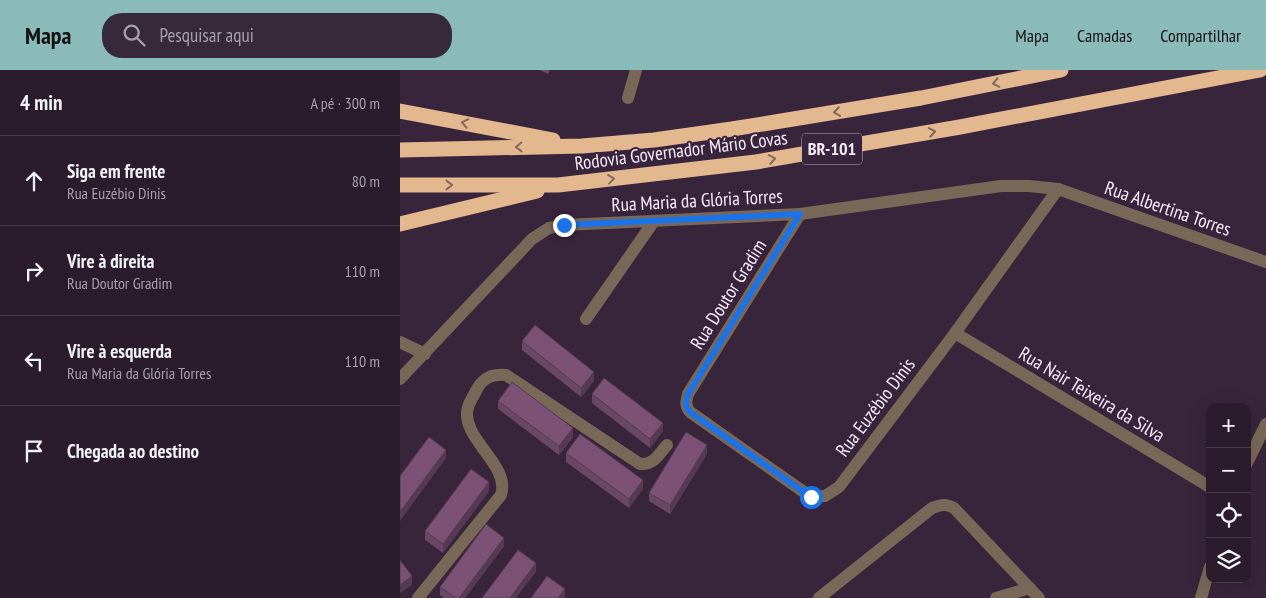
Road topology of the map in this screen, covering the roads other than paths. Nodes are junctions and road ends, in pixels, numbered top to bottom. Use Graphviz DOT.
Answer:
graph roads {
  1 [pos="636,70"];
  2 [pos="1061,70"];
  3 [pos="1260,70"];
  4 [pos="628,98"];
  5 [pos="400,111"];
  6 [pos="582,146"];
  7 [pos="400,150"];
  8 [pos="400,184"];
  9 [pos="558,185"];
  10 [pos="1058,189"];
  11 [pos="800,214"];
  12 [pos="654,220"];
  13 [pos="400,224"];
  14 [pos="1266,262"];
  15 [pos="586,319"];
  16 [pos="955,333"];
  17 [pos="400,342"];
  18 [pos="425,354"];
  19 [pos="400,379"];
  20 [pos="688,394"];
  21 [pos="1266,424"];
  22 [pos="667,445"];
  23 [pos="1251,455"];
  24 [pos="1206,485"];
  25 [pos="1206,581"];
  26 [pos="1030,588"];
  27 [pos="418,598"];
  28 [pos="819,598"];
  29 [pos="996,598"];
  30 [pos="1039,598"];
  31 [pos="1201,598"];
  1 -- 4 [label="street"];
  2 -- 6 [label="highway, Rodovia Governador Mário Covas / BR-101, one-way"];
  9 -- 3 [label="highway, Rodovia Governador Mário Covas / BR-101, one-way"];
  6 -- 5 [label="highway, one-way"];
  6 -- 7 [label="highway, Rodovia Governador Mário Covas / BR-101, one-way"];
  8 -- 9 [label="highway, Rodovia Governador Mário Covas / BR-101, one-way"];
  9 -- 13 [label="highway"];
  10 -- 11 [label="street, Rua Maria da Glória Torres"];
  10 -- 14 [label="street, Rua Albertina Torres"];
  10 -- 16 [label="street, Rua Euzébio Dinis"];
  11 -- 12 [label="street, Rua Maria da Glória Torres"];
  11 -- 20 [label="street, Rua Doutor Gradim"];
  12 -- 15 [label="street"];
  12 -- 18 [label="street, Rua Maria da Glória Torres"];
  16 -- 20 [label="street, Rua Euzébio Dinis"];
  16 -- 24 [label="street, Rua Nair Teixeira da Silva"];
  17 -- 18 [label="street"];
  18 -- 19 [label="street, Rua Maria da Glória Torres"];
  21 -- 23 [label="street"];
  22 -- 27 [label="street"];
  25 -- 31 [label="street"];
  26 -- 28 [label="street"];
  26 -- 29 [label="street"];
  26 -- 30 [label="street"];
}
